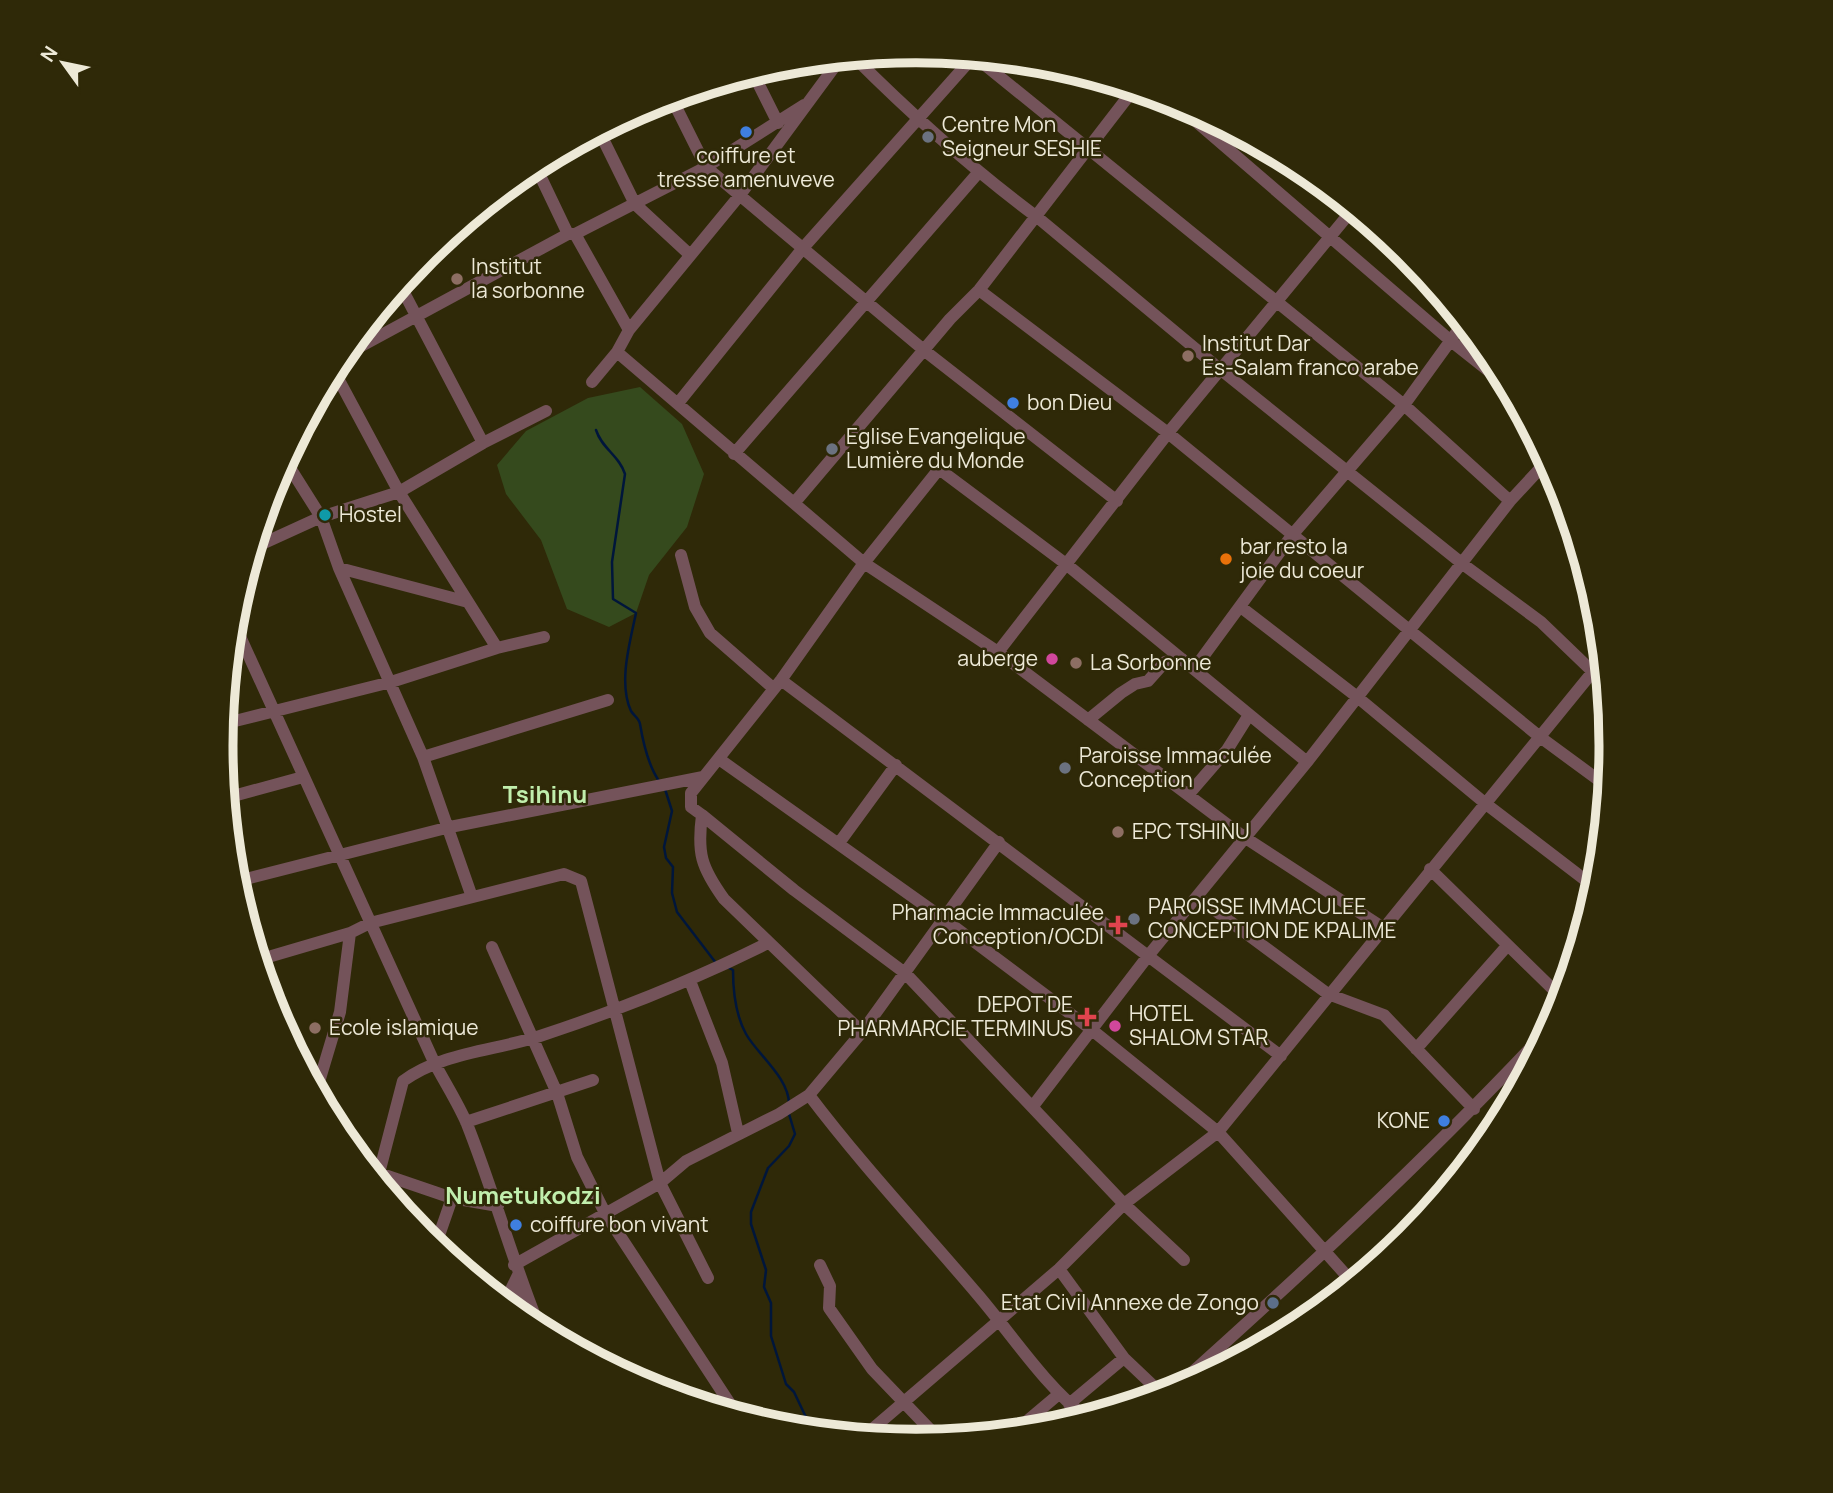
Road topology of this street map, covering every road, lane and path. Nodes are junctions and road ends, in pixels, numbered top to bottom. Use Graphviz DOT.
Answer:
graph roads {
  1 [pos="862,65"];
  2 [pos="966,65"];
  3 [pos="987,67"];
  4 [pos="833,68"];
  5 [pos="757,82"];
  6 [pos="1128,97"];
  7 [pos="804,105"];
  8 [pos="676,107"];
  9 [pos="916,120"];
  10 [pos="778,123"];
  11 [pos="1199,124"];
  12 [pos="603,139"];
  13 [pos="1088,152"];
  14 [pos="706,167"];
  15 [pos="978,173"];
  16 [pos="540,176"];
  17 [pos="740,195"];
  18 [pos="635,204"];
  19 [pos="1347,216"];
  20 [pos="1037,217"];
  21 [pos="572,234"];
  22 [pos="1331,238"];
  23 [pos="803,248"];
  24 [pos="689,254"];
  25 [pos="979,290"];
  26 [pos="405,294"];
  27 [pos="867,300"];
  28 [pos="1278,303"];
  29 [pos="416,316"];
  30 [pos="629,330"];
  31 [pos="1459,330"];
  32 [pos="1451,341"];
  33 [pos="364,345"];
  34 [pos="925,351"];
  35 [pos="617,352"];
  36 [pos="1486,368"];
  37 [pos="1221,370"];
  38 [pos="339,381"];
  39 [pos="593,382"];
  40 [pos="679,402"];
  41 [pos="1404,405"];
  42 [pos="546,411"];
  43 [pos="1168,433"];
  44 [pos="483,443"];
  45 [pos="734,454"];
  46 [pos="1541,468"];
  47 [pos="291,470"];
  48 [pos="1348,470"];
  49 [pos="399,492"];
  50 [pos="1117,501"];
  51 [pos="1510,501"];
  52 [pos="795,502"];
  53 [pos="321,517"];
  54 [pos="1293,534"];
  55 [pos="264,543"];
  56 [pos="681,555"];
  57 [pos="864,563"];
  58 [pos="1066,564"];
  59 [pos="1464,565"];
  60 [pos="339,568"];
  61 [pos="468,602"];
  62 [pos="1241,608"];
  63 [pos="1412,629"];
  64 [pos="544,637"];
  65 [pos="242,640"];
  66 [pos="497,648"];
  67 [pos="998,652"];
  68 [pos="1182,659"];
  69 [pos="1194,669"];
  70 [pos="1595,669"];
  71 [pos="1593,672"];
  72 [pos="391,682"];
  73 [pos="777,684"];
  74 [pos="1356,696"];
  75 [pos="608,700"];
  76 [pos="273,710"];
  77 [pos="1249,715"];
  78 [pos="234,720"];
  79 [pos="1088,720"];
  80 [pos="1540,737"];
  81 [pos="424,757"];
  82 [pos="719,759"];
  83 [pos="1307,762"];
  84 [pos="896,765"];
  85 [pos="303,777"];
  86 [pos="703,778"];
  87 [pos="1599,781"];
  88 [pos="1188,795"];
  89 [pos="235,796"];
  90 [pos="1486,804"];
  91 [pos="702,815"];
  92 [pos="450,827"];
  93 [pos="1244,837"];
  94 [pos="999,842"];
  95 [pos="839,843"];
  96 [pos="342,855"];
  97 [pos="1430,869"];
  98 [pos="246,879"];
  99 [pos="1587,881"];
  100 [pos="472,897"];
  101 [pos="1197,897"];
  102 [pos="944,919"];
  103 [pos="370,923"];
  104 [pos="1382,928"];
  105 [pos="350,933"];
  106 [pos="768,943"];
  107 [pos="1507,946"];
  108 [pos="492,947"];
  109 [pos="1148,956"];
  110 [pos="267,960"];
  111 [pos="905,973"];
  112 [pos="690,981"];
  113 [pos="1554,991"];
  114 [pos="1328,994"];
  115 [pos="614,1012"];
  116 [pos="1092,1030"];
  117 [pos="862,1032"];
  118 [pos="534,1038"];
  119 [pos="1416,1049"];
  120 [pos="1530,1049"];
  121 [pos="1281,1056"];
  122 [pos="434,1062"];
  123 [pos="320,1079"];
  124 [pos="593,1080"];
  125 [pos="557,1093"];
  126 [pos="809,1096"];
  127 [pos="1033,1106"];
  128 [pos="1474,1109"];
  129 [pos="466,1122"];
  130 [pos="1219,1132"];
  131 [pos="738,1133"];
  132 [pos="377,1167"];
  133 [pos="386,1178"];
  134 [pos="660,1183"];
  135 [pos="452,1198"];
  136 [pos="1124,1204"];
  137 [pos="498,1206"];
  138 [pos="605,1213"];
  139 [pos="439,1235"];
  140 [pos="1325,1253"];
  141 [pos="1184,1260"];
  142 [pos="820,1265"];
  143 [pos="1059,1269"];
  144 [pos="516,1270"];
  145 [pos="1347,1277"];
  146 [pos="708,1278"];
  147 [pos="507,1294"];
  148 [pos="521,1304"];
  149 [pos="533,1312"];
  150 [pos="999,1320"];
  151 [pos="1124,1358"];
  152 [pos="1193,1371"];
  153 [pos="1155,1387"];
  154 [pos="1059,1394"];
  155 [pos="905,1402"];
  156 [pos="730,1404"];
  157 [pos="1069,1404"];
  158 [pos="1077,1411"];
  159 [pos="1028,1421"];
  160 [pos="873,1429"];
  161 [pos="930,1430"];
  1 -- 9 [label="street"];
  2 -- 9 [label="street"];
  3 -- 13 [label="street"];
  4 -- 7 [label="street"];
  5 -- 10 [label="street"];
  6 -- 13 [label="street"];
  7 -- 10 [label="street"];
  7 -- 17 [label="street"];
  8 -- 14 [label="street"];
  9 -- 15 [label="street"];
  9 -- 23 [label="street"];
  10 -- 14 [label="street"];
  11 -- 22 [label="street"];
  12 -- 18 [label="street"];
  13 -- 20 [label="street"];
  13 -- 28 [label="street"];
  14 -- 17 [label="street"];
  14 -- 18 [label="street"];
  15 -- 20 [label="street"];
  15 -- 27 [label="street"];
  16 -- 21 [label="street"];
  17 -- 23 [label="street"];
  17 -- 24 [label="street"];
  18 -- 21 [label="street"];
  18 -- 24 [label="street"];
  19 -- 22 [label="street"];
  20 -- 25 [label="street"];
  20 -- 37 [label="street"];
  21 -- 29 [label="street"];
  21 -- 30 [label="street"];
  22 -- 28 [label="street"];
  22 -- 32 [label="street"];
  23 -- 27 [label="street"];
  23 -- 40 [label="street"];
  24 -- 30 [label="street"];
  25 -- 34 [label="street"];
  25 -- 43 [label="street"];
  26 -- 29 [label="street"];
  27 -- 34 [label="street"];
  27 -- 45 [label="street"];
  28 -- 37 [label="street"];
  28 -- 41 [label="street"];
  29 -- 33 [label="street"];
  29 -- 44 [label="street"];
  30 -- 35 [label="street"];
  31 -- 32 [label="street"];
  32 -- 36 [label="street"];
  32 -- 41 [label="street"];
  34 -- 50 [label="street"];
  34 -- 52 [label="street"];
  35 -- 39 [label="street"];
  35 -- 40 [label="street"];
  37 -- 43 [label="street"];
  37 -- 48 [label="street"];
  38 -- 49 [label="street"];
  40 -- 45 [label="street"];
  41 -- 48 [label="street"];
  41 -- 51 [label="street"];
  42 -- 44 [label="street"];
  43 -- 50 [label="street"];
  43 -- 54 [label="street"];
  44 -- 49 [label="street"];
  45 -- 52 [label="street"];
  46 -- 51 [label="street"];
  47 -- 53 [label="street"];
  48 -- 54 [label="street"];
  48 -- 59 [label="street"];
  49 -- 53 [label="street"];
  49 -- 61 [label="street"];
  50 -- 58 [label="street"];
  51 -- 59 [label="street"];
  52 -- 57 [label="street"];
  53 -- 55 [label="street"];
  53 -- 60 [label="street"];
  54 -- 62 [label="street"];
  54 -- 63 [label="street"];
  56 -- 73 [label="street"];
  57 -- 58 [label="street"];
  57 -- 67 [label="street"];
  57 -- 73 [label="street"];
  58 -- 67 [label="street"];
  58 -- 68 [label="street"];
  59 -- 63 [label="street"];
  59 -- 71 [label="street"];
  60 -- 61 [label="street"];
  60 -- 72 [label="street"];
  61 -- 66 [label="street"];
  62 -- 69 [label="street"];
  62 -- 74 [label="street"];
  63 -- 74 [label="street"];
  63 -- 80 [label="street"];
  64 -- 66 [label="street"];
  65 -- 76 [label="street"];
  66 -- 72 [label="street"];
  67 -- 79 [label="street"];
  68 -- 69 [label="street"];
  68 -- 79 [label="street"];
  69 -- 77 [label="street"];
  70 -- 71 [label="street"];
  71 -- 80 [label="street"];
  72 -- 76 [label="street"];
  72 -- 81 [label="street"];
  73 -- 82 [label="street"];
  73 -- 84 [label="street"];
  74 -- 83 [label="street"];
  74 -- 90 [label="street"];
  75 -- 81 [label="street"];
  76 -- 78 [label="street"];
  76 -- 85 [label="street"];
  77 -- 83 [label="street"];
  77 -- 88 [label="street"];
  79 -- 88 [label="street"];
  80 -- 87 [label="street"];
  80 -- 90 [label="street"];
  81 -- 92 [label="street"];
  82 -- 86 [label="street"];
  82 -- 95 [label="street"];
  83 -- 93 [label="street"];
  84 -- 94 [label="street"];
  84 -- 95 [label="street"];
  85 -- 89 [label="street"];
  85 -- 96 [label="street"];
  86 -- 91 [label="street"];
  86 -- 92 [label="street"];
  88 -- 93 [label="street"];
  90 -- 97 [label="street"];
  90 -- 99 [label="street"];
  91 -- 106 [label="street"];
  91 -- 111 [label="street"];
  92 -- 96 [label="street"];
  92 -- 100 [label="street"];
  93 -- 101 [label="street"];
  93 -- 104 [label="street"];
  94 -- 102 [label="street"];
  94 -- 109 [label="street"];
  95 -- 102 [label="street"];
  96 -- 98 [label="street"];
  96 -- 103 [label="street"];
  97 -- 104 [label="street"];
  97 -- 107 [label="street"];
  100 -- 103 [label="street"];
  100 -- 115 [label="street"];
  101 -- 109 [label="street"];
  101 -- 114 [label="street"];
  102 -- 111 [label="street"];
  102 -- 116 [label="street"];
  103 -- 105 [label="street"];
  103 -- 122 [label="street"];
  104 -- 114 [label="street"];
  105 -- 110 [label="street"];
  105 -- 123 [label="street"];
  106 -- 112 [label="street"];
  106 -- 117 [label="street"];
  107 -- 113 [label="street"];
  107 -- 119 [label="street"];
  108 -- 118 [label="street"];
  109 -- 116 [label="street"];
  109 -- 121 [label="street"];
  111 -- 117 [label="street"];
  111 -- 127 [label="street"];
  112 -- 115 [label="street"];
  112 -- 131 [label="street"];
  114 -- 119 [label="street"];
  114 -- 121 [label="street"];
  115 -- 118 [label="street"];
  115 -- 134 [label="street"];
  116 -- 127 [label="street"];
  116 -- 130 [label="street"];
  117 -- 126 [label="street"];
  118 -- 122 [label="street"];
  118 -- 125 [label="street"];
  119 -- 128 [label="street"];
  120 -- 128 [label="street"];
  121 -- 130 [label="street"];
  122 -- 129 [label="street"];
  122 -- 132 [label="street"];
  124 -- 125 [label="street"];
  125 -- 129 [label="street"];
  125 -- 138 [label="street"];
  126 -- 131 [label="street"];
  126 -- 150 [label="street"];
  127 -- 136 [label="street"];
  128 -- 140 [label="street"];
  129 -- 137 [label="street"];
  130 -- 136 [label="street"];
  130 -- 140 [label="street"];
  131 -- 134 [label="street"];
  133 -- 135 [label="street"];
  134 -- 138 [label="street"];
  134 -- 146 [label="street"];
  135 -- 137 [label="street"];
  135 -- 139 [label="street"];
  136 -- 141 [label="street"];
  136 -- 143 [label="street"];
  137 -- 144 [label="street"];
  138 -- 144 [label="street"];
  138 -- 156 [label="street"];
  140 -- 145 [label="street"];
  140 -- 152 [label="street"];
  142 -- 155 [label="street"];
  143 -- 150 [label="street"];
  143 -- 151 [label="street"];
  144 -- 147 [label="street"];
  144 -- 148 [label="street"];
  144 -- 149 [label="street"];
  150 -- 154 [label="street"];
  150 -- 155 [label="street"];
  151 -- 153 [label="street"];
  151 -- 157 [label="street"];
  154 -- 157 [label="street"];
  154 -- 159 [label="street"];
  155 -- 160 [label="street"];
  155 -- 161 [label="street"];
  157 -- 158 [label="street"];
}
